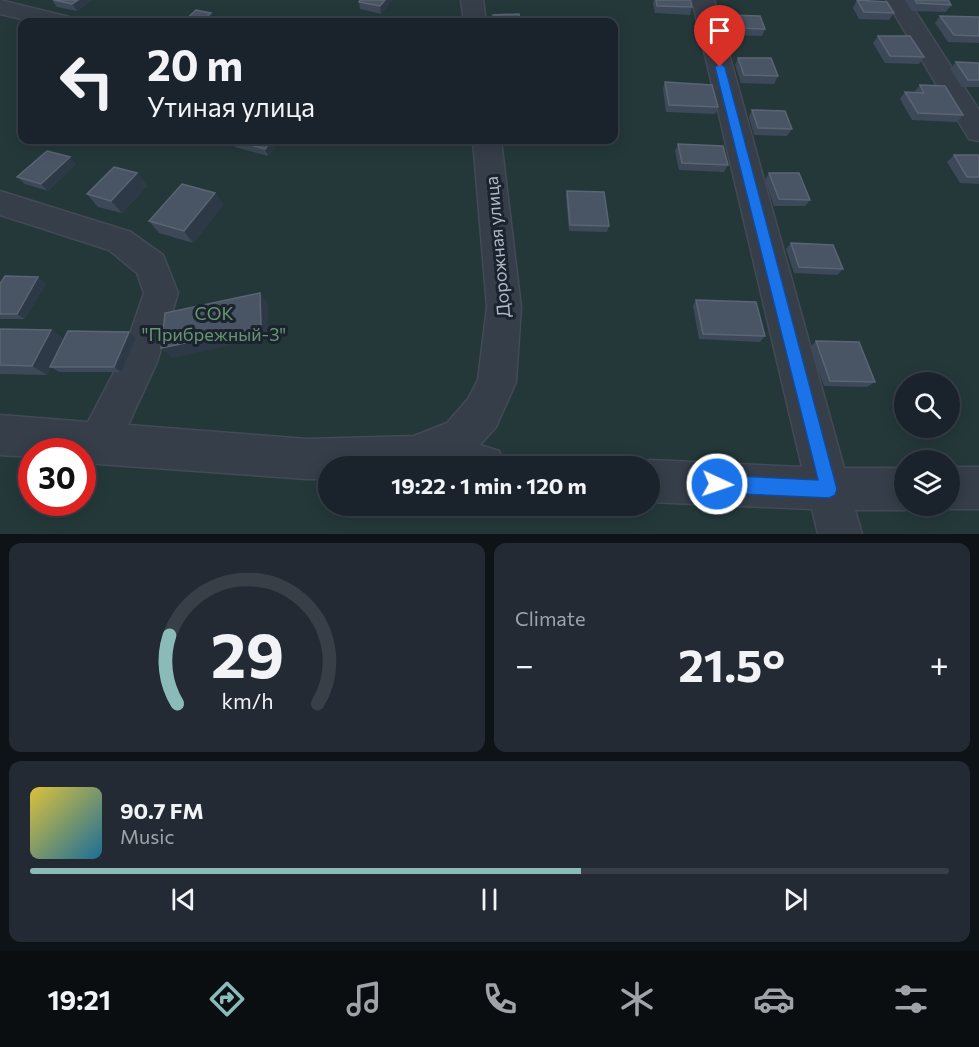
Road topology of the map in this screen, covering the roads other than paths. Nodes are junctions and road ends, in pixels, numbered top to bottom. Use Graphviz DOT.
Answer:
graph roads {
  1 [pos="472,0"];
  2 [pos="703,0"];
  3 [pos="897,0"];
  4 [pos="4,12"];
  5 [pos="38,18"];
  6 [pos="474,18"];
  7 [pos="979,132"];
  8 [pos="487,144"];
  9 [pos="0,203"];
  10 [pos="0,435"];
  11 [pos="98,444"];
  12 [pos="414,456"];
  13 [pos="318,459"];
  14 [pos="660,481"];
  15 [pos="960,488"];
  16 [pos="979,488"];
  17 [pos="829,489"];
  18 [pos="894,489"];
  19 [pos="840,534"];
  1 -- 6 [label="street"];
  2 -- 17 [label="street"];
  3 -- 7 [label="street"];
  4 -- 5 [label="street"];
  8 -- 12 [label="street, Дорожная улица"];
  9 -- 11 [label="street"];
  10 -- 11 [label="street"];
  11 -- 13 [label="street"];
  14 -- 17 [label="street"];
  15 -- 16 [label="street"];
  17 -- 18 [label="street"];
  17 -- 19 [label="street"];
}
